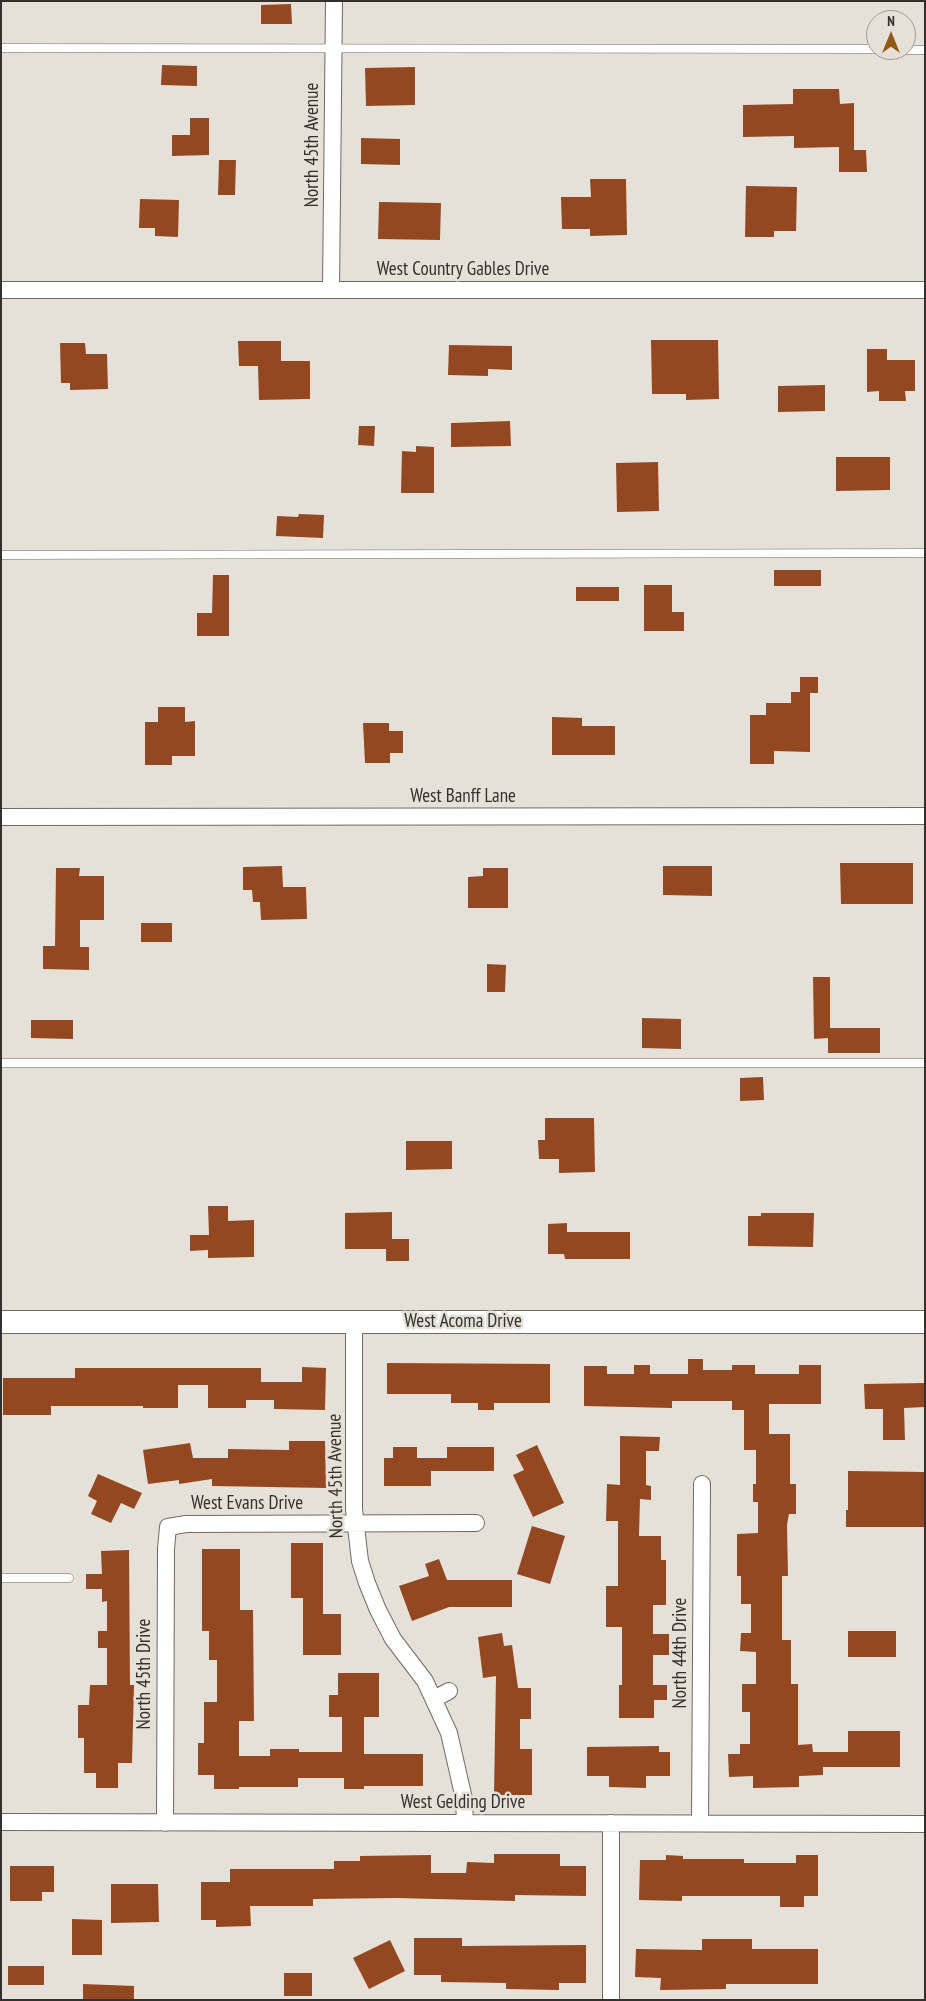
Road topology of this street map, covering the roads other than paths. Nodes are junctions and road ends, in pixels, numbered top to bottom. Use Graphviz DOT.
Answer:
graph roads {
  1 [pos="334,1"];
  2 [pos="1,48"];
  3 [pos="333,49"];
  4 [pos="866,50"];
  5 [pos="1,290"];
  6 [pos="331,290"];
  7 [pos="925,290"];
  8 [pos="925,553"];
  9 [pos="1,555"];
  10 [pos="925,816"];
  11 [pos="1,817"];
  12 [pos="1,1063"];
  13 [pos="925,1063"];
  14 [pos="1,1322"];
  15 [pos="354,1322"];
  16 [pos="925,1322"];
  17 [pos="702,1484"];
  18 [pos="476,1523"];
  19 [pos="354,1524"];
  20 [pos="168,1527"];
  21 [pos="1,1578"];
  22 [pos="69,1578"];
  23 [pos="449,1691"];
  24 [pos="434,1699"];
  25 [pos="1,1822"];
  26 [pos="164,1823"];
  27 [pos="465,1823"];
  28 [pos="611,1823"];
  29 [pos="700,1823"];
  30 [pos="925,1824"];
  31 [pos="611,2000"];
  1 -- 3 [label="street, North 45th Avenue"];
  2 -- 3 [label="lane"];
  3 -- 4 [label="lane"];
  3 -- 6 [label="street, North 45th Avenue"];
  5 -- 6 [label="street, West Country Gables Drive"];
  6 -- 7 [label="street, West Country Gables Drive"];
  8 -- 9 [label="lane"];
  10 -- 11 [label="street, West Banff Lane"];
  12 -- 13 [label="lane"];
  14 -- 15 [label="street, West Acoma Drive"];
  15 -- 16 [label="street, West Acoma Drive"];
  15 -- 19 [label="street, North 45th Avenue"];
  17 -- 29 [label="street, North 44th Drive"];
  18 -- 19 [label="street, West Evans Drive"];
  19 -- 20 [label="street, West Evans Drive"];
  19 -- 24 [label="street, North 45th Avenue"];
  20 -- 26 [label="street, North 45th Drive"];
  21 -- 22 [label="lane"];
  23 -- 24 [label="street"];
  24 -- 27 [label="street, North 45th Avenue"];
  25 -- 26 [label="street, West Gelding Drive"];
  26 -- 27 [label="street, West Gelding Drive"];
  27 -- 28 [label="street, West Gelding Drive"];
  28 -- 29 [label="street, West Gelding Drive"];
  28 -- 31 [label="street"];
  29 -- 30 [label="street, West Gelding Drive"];
}
